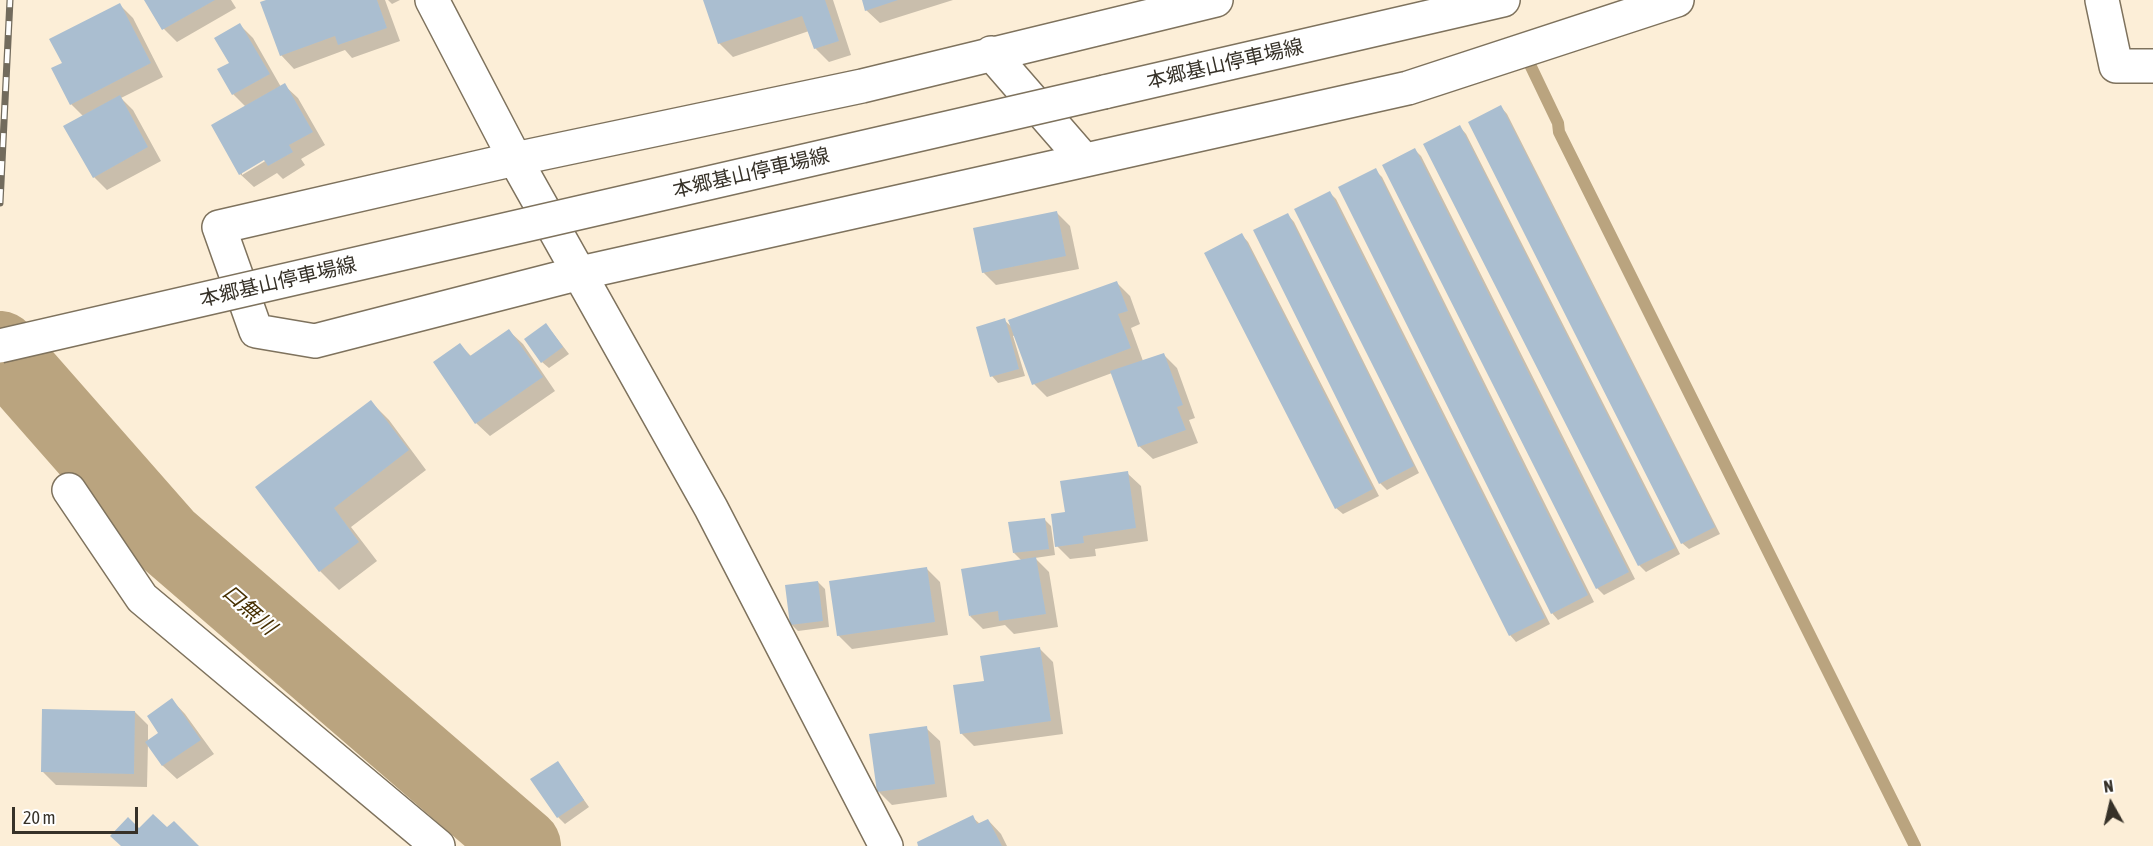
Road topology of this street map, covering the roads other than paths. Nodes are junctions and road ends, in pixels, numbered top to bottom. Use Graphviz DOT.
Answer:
graph roads {
  1 [pos="432,0"];
  2 [pos="1216,0"];
  3 [pos="1503,0"];
  4 [pos="1677,0"];
  5 [pos="2102,0"];
  6 [pos="991,53"];
  7 [pos="2153,66"];
  8 [pos="515,159"];
  9 [pos="1084,160"];
  10 [pos="580,273"];
  11 [pos="0,346"];
  12 [pos="69,490"];
  13 [pos="438,846"];
  14 [pos="886,846"];
  1 -- 8 [label="street"];
  2 -- 6 [label="street"];
  3 -- 11 [label="street, 本郷基山停車場線, bridge"];
  4 -- 9 [label="street"];
  5 -- 7 [label="street"];
  6 -- 8 [label="street"];
  6 -- 9 [label="street"];
  8 -- 10 [label="street"];
  8 -- 10 [label="street"];
  9 -- 10 [label="street"];
  10 -- 14 [label="street"];
  12 -- 13 [label="street"];
}
